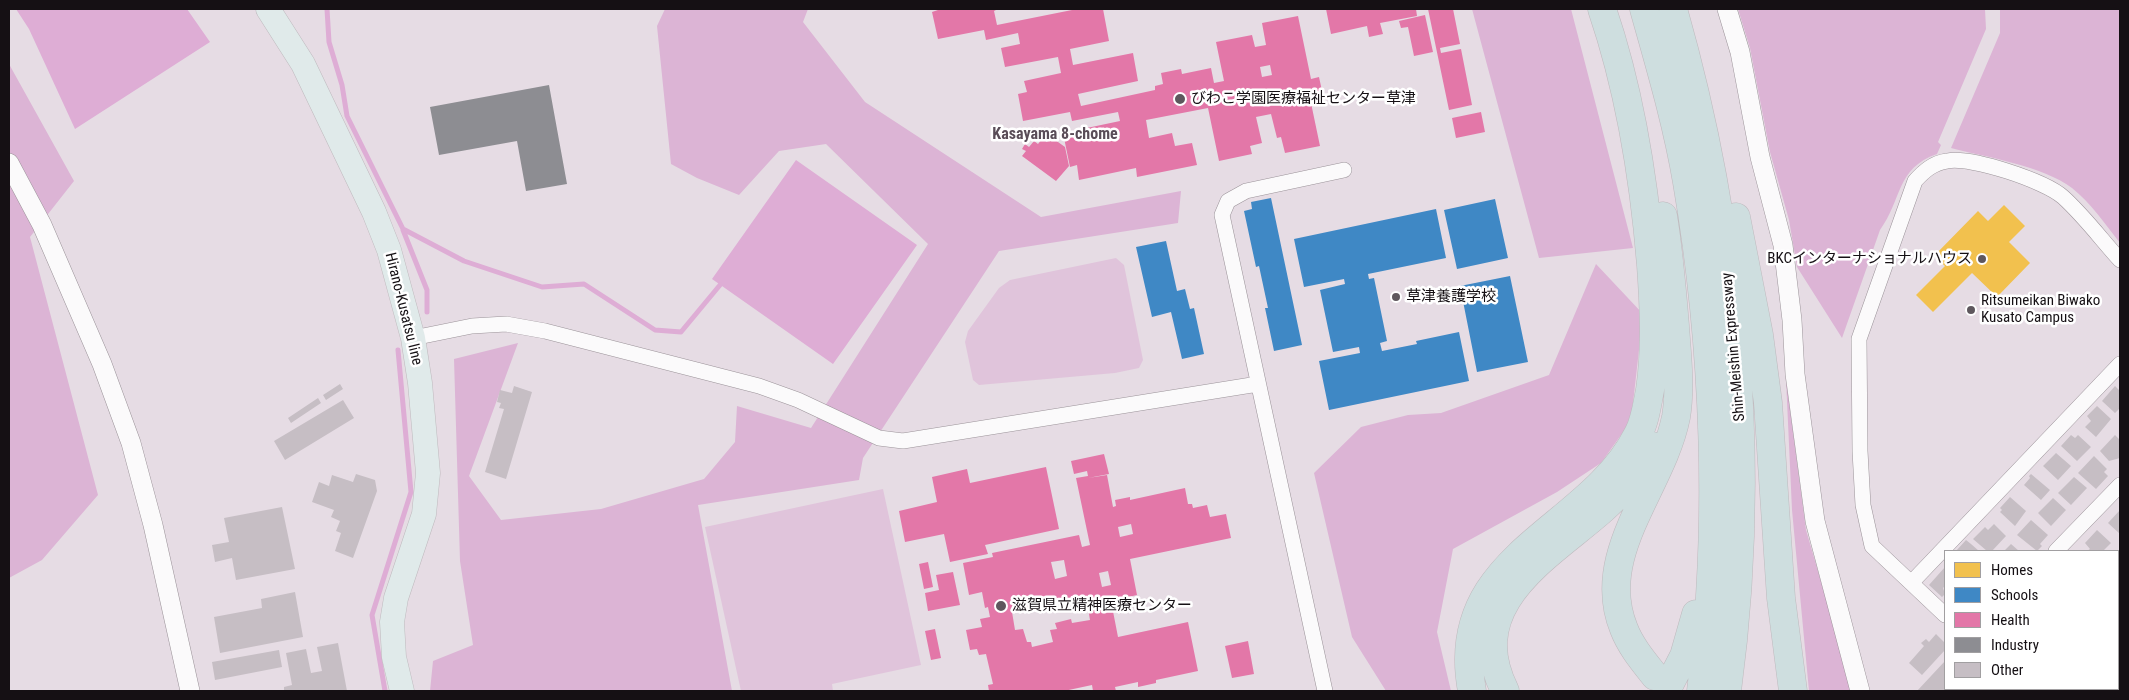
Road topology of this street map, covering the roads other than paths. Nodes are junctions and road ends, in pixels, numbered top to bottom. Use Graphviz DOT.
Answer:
graph roads {
  1 [pos="268,9"];
  2 [pos="1602,9"];
  3 [pos="1621,9"];
  4 [pos="1644,9"];
  5 [pos="1727,9"];
  6 [pos="1674,13"];
  7 [pos="9,163"];
  8 [pos="1344,170"];
  9 [pos="2120,260"];
  10 [pos="413,338"];
  11 [pos="1677,346"];
  12 [pos="2120,364"];
  13 [pos="1258,384"];
  14 [pos="2120,485"];
  15 [pos="1713,491"];
  16 [pos="2057,550"];
  17 [pos="1912,582"];
  18 [pos="1944,614"];
  19 [pos="1661,684"];
  20 [pos="190,691"];
  21 [pos="402,691"];
  22 [pos="1325,691"];
  23 [pos="1472,691"];
  24 [pos="1505,691"];
  25 [pos="1701,691"];
  26 [pos="1727,691"];
  27 [pos="1793,691"];
  28 [pos="1860,691"];
  1 -- 10 [label="main road, Hirano-Kusatsu line"];
  2 -- 23 [label="highway"];
  3 -- 11 [label="highway"];
  4 -- 15 [label="highway, Shin-Meishin Expressway"];
  5 -- 28 [label="street"];
  6 -- 26 [label="highway, Shin-Meishin Expressway"];
  6 -- 27 [label="highway"];
  7 -- 20 [label="street"];
  8 -- 13 [label="street"];
  9 -- 17 [label="street"];
  10 -- 13 [label="street"];
  10 -- 21 [label="main road, Hirano-Kusatsu line"];
  11 -- 19 [label="highway"];
  11 -- 24 [label="highway"];
  12 -- 17 [label="street"];
  13 -- 22 [label="street"];
  14 -- 16 [label="street"];
  15 -- 19 [label="highway"];
  15 -- 25 [label="highway, Shin-Meishin Expressway"];
  17 -- 18 [label="street"];
}
